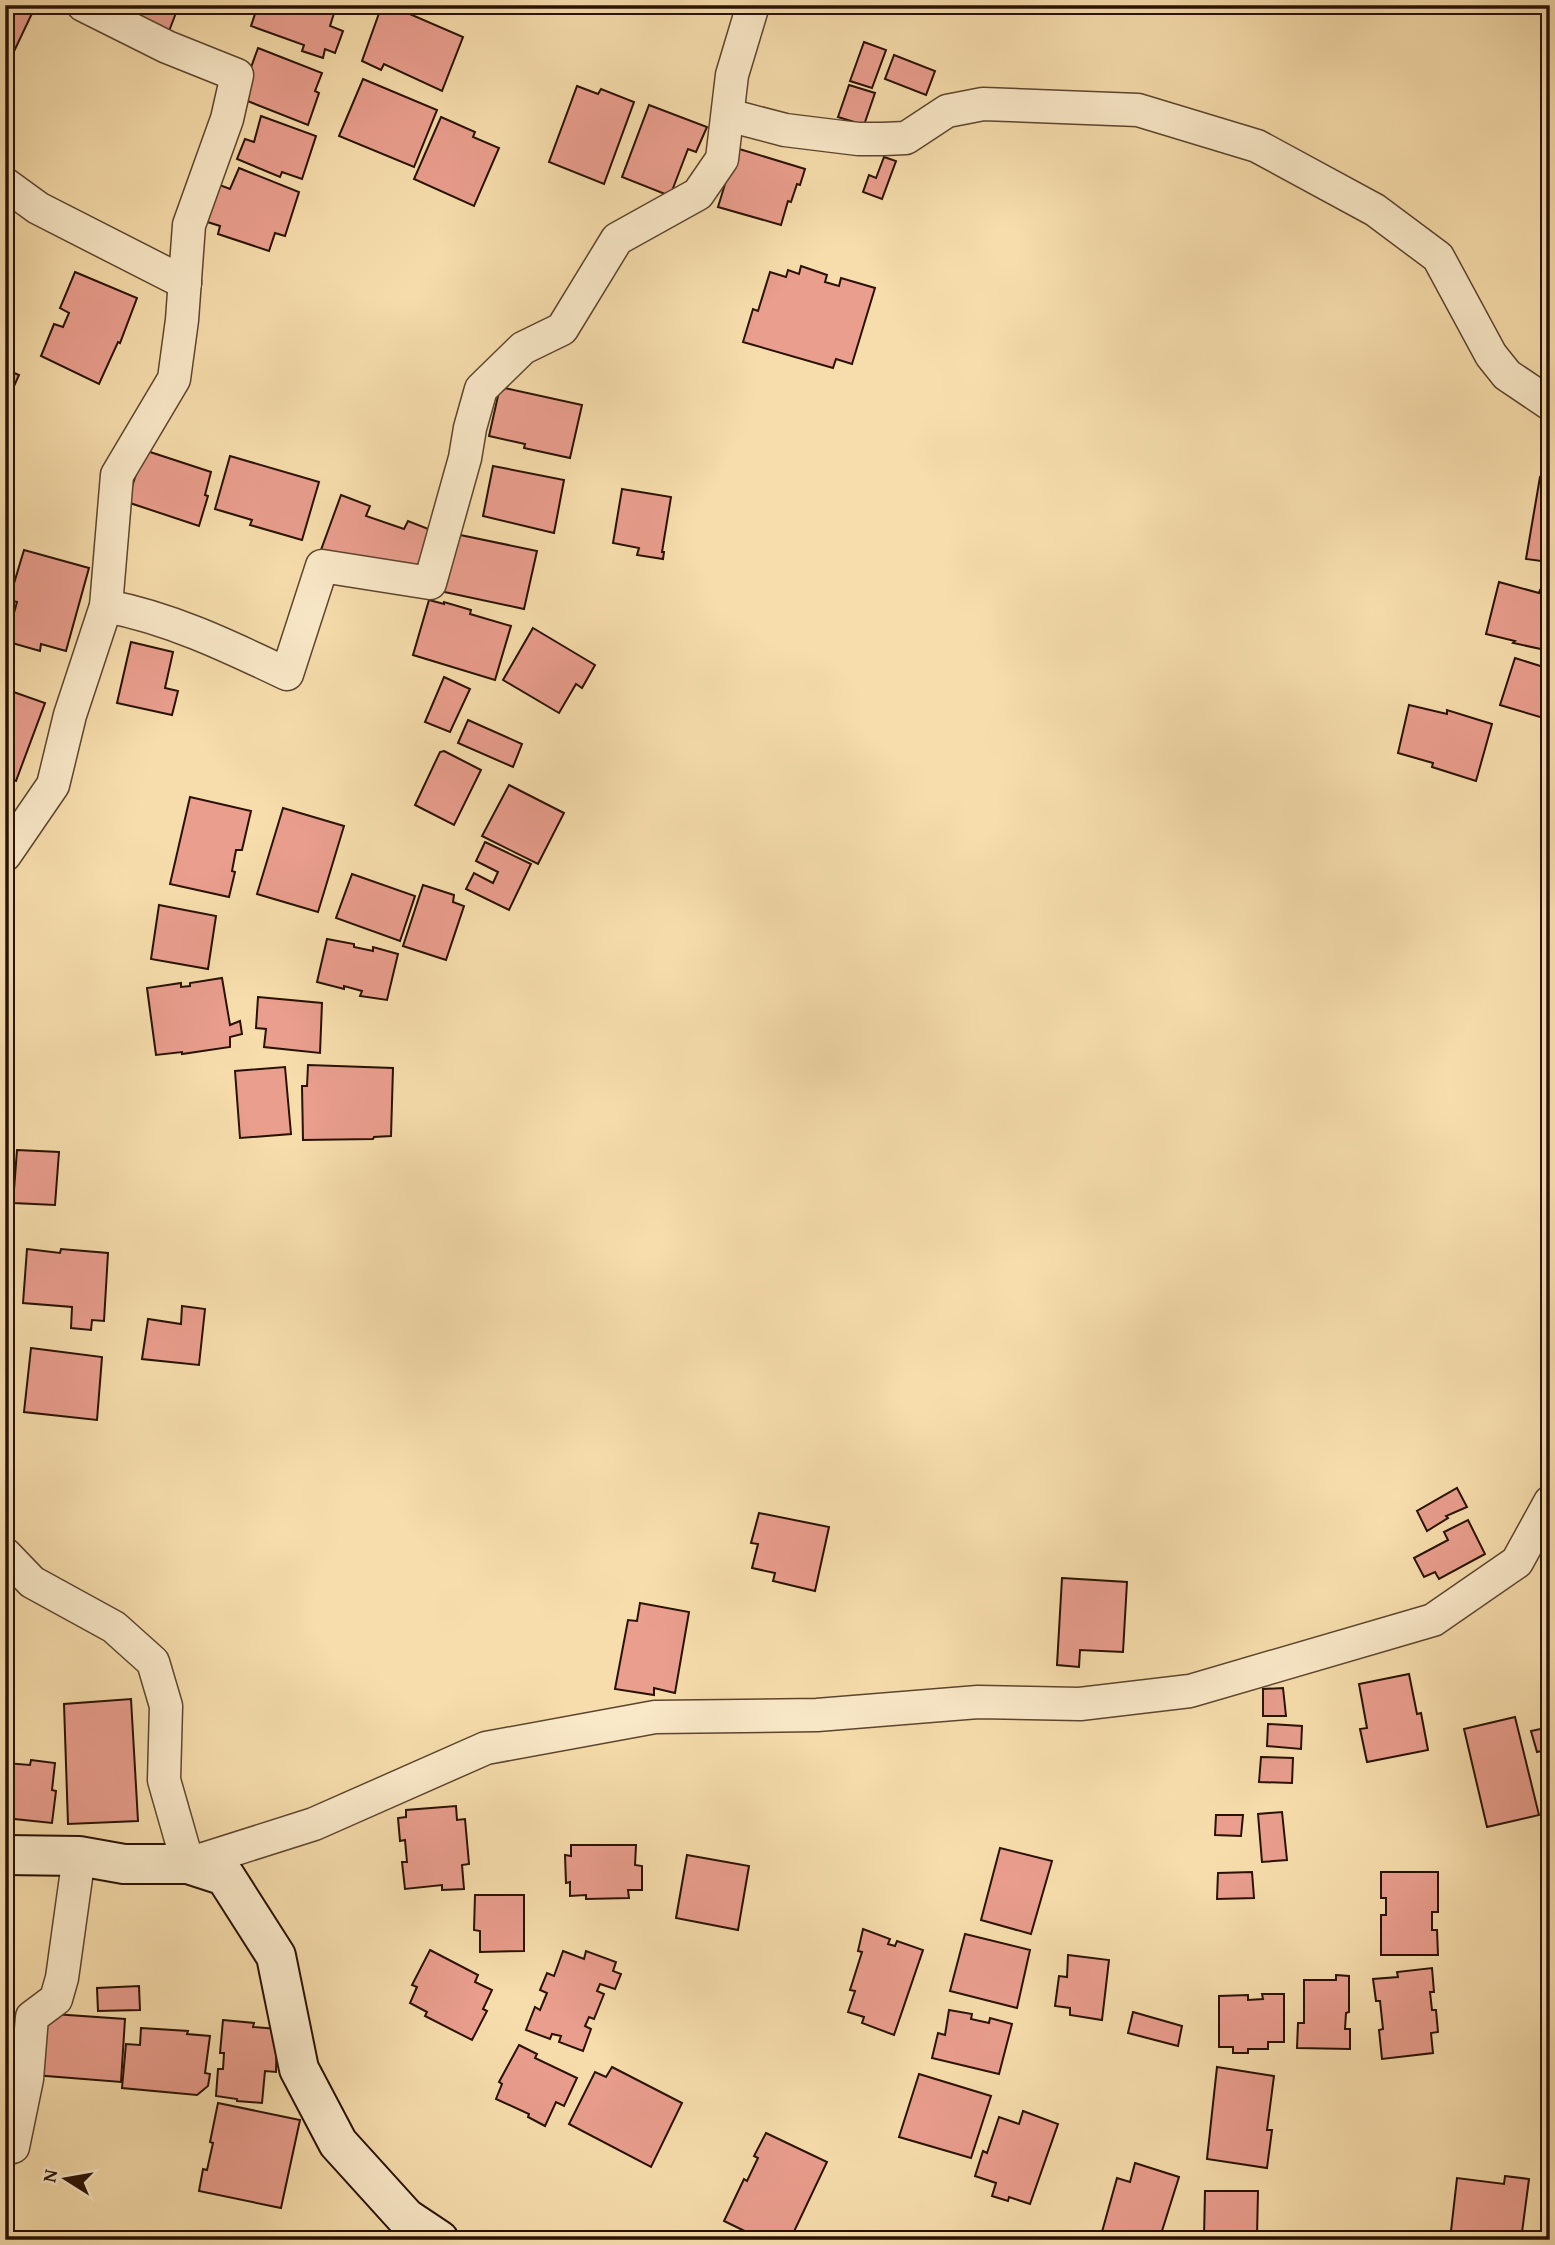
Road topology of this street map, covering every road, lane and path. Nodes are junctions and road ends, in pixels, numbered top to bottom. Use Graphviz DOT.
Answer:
graph roads {
  1 [pos="83,5"];
  2 [pos="753,5"];
  3 [pos="728,115"];
  4 [pos="5,184"];
  5 [pos="185,283"];
  6 [pos="1550,404"];
  7 [pos="106,606"];
  8 [pos="15,822"];
  9 [pos="5,855"];
  10 [pos="1550,1502"];
  11 [pos="5,1555"];
  12 [pos="5,1855"];
  13 [pos="79,1856"];
  14 [pos="188,1864"];
  15 [pos="13,2147"];
  16 [pos="439,2240"];
  1 -- 5 [label="street"];
  2 -- 3 [label="street"];
  3 -- 6 [label="street"];
  3 -- 7 [label="street"];
  4 -- 5 [label="street"];
  5 -- 7 [label="street"];
  7 -- 8 [label="street"];
  8 -- 9 [label="street"];
  10 -- 14 [label="street"];
  11 -- 14 [label="street"];
  12 -- 13 [label="street"];
  13 -- 14 [label="street"];
  13 -- 15 [label="street"];
  14 -- 16 [label="street"];
}
